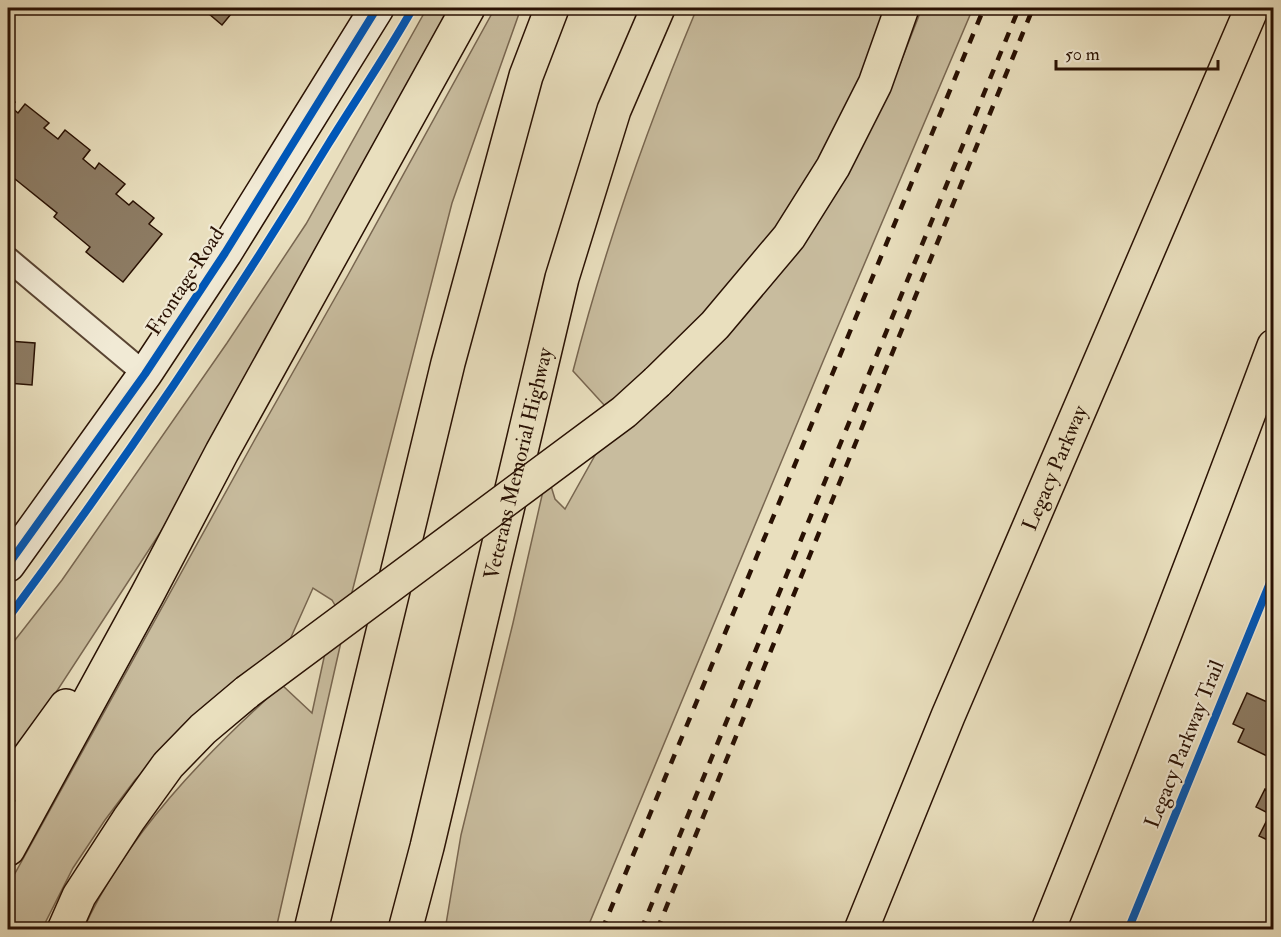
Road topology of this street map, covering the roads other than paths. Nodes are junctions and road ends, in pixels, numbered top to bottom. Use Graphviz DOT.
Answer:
graph roads {
  1 [pos="377,8"];
  2 [pos="468,8"];
  3 [pos="552,8"];
  4 [pos="658,8"];
  5 [pos="902,8"];
  6 [pos="1252,8"];
  7 [pos="8,259"];
  8 [pos="1274,346"];
  9 [pos="145,374"];
  10 [pos="8,565"];
  11 [pos="147,595"];
  12 [pos="8,786"];
  13 [pos="8,849"];
  14 [pos="64,930"];
  15 [pos="311,930"];
  16 [pos="405,930"];
  17 [pos="861,930"];
  18 [pos="1048,930"];
  1 -- 9 [label="street, Frontage Road"];
  2 -- 11 [label="highway"];
  3 -- 15 [label="highway"];
  4 -- 16 [label="highway, Veterans Memorial Highway"];
  5 -- 14 [label="highway, bridge"];
  6 -- 17 [label="highway, Legacy Parkway"];
  7 -- 9 [label="street"];
  8 -- 18 [label="highway"];
  9 -- 10 [label="street, Frontage Road"];
  11 -- 12 [label="highway"];
  11 -- 13 [label="highway"];
}
